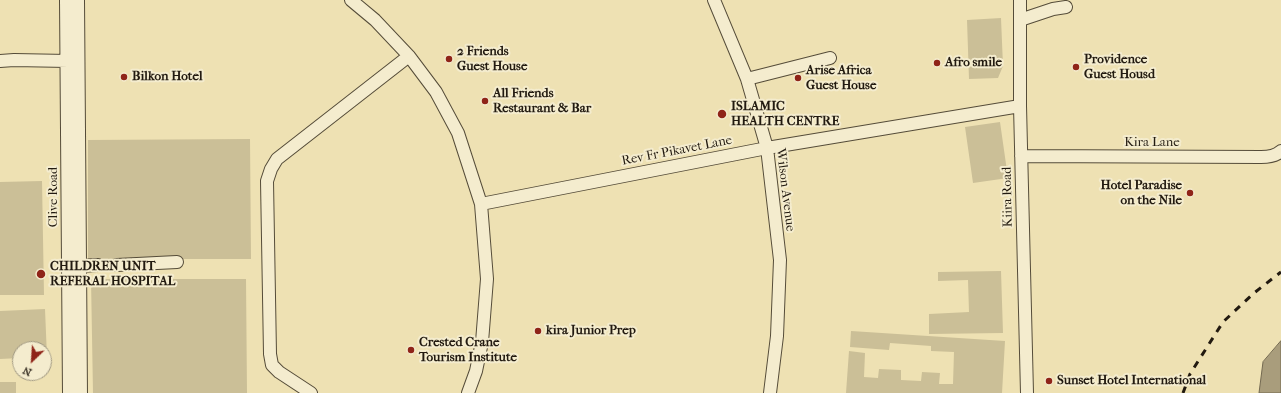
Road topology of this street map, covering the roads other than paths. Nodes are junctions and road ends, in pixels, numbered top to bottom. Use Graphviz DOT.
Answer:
graph roads {
  1 [pos="66,0"];
  2 [pos="78,0"];
  3 [pos="351,0"];
  4 [pos="714,0"];
  5 [pos="1020,0"];
  6 [pos="1066,7"];
  7 [pos="1020,20"];
  8 [pos="409,56"];
  9 [pos="830,58"];
  10 [pos="0,61"];
  11 [pos="68,61"];
  12 [pos="747,79"];
  13 [pos="1020,106"];
  14 [pos="766,148"];
  15 [pos="1281,151"];
  16 [pos="1022,156"];
  17 [pos="481,204"];
  18 [pos="177,262"];
  19 [pos="98,265"];
  20 [pos="117,265"];
  21 [pos="79,266"];
  22 [pos="69,393"];
  23 [pos="80,393"];
  24 [pos="311,393"];
  25 [pos="468,393"];
  26 [pos="770,393"];
  27 [pos="1027,393"];
  1 -- 11 [label="street, Clive Road"];
  2 -- 21 [label="street, Clive Road"];
  3 -- 8 [label="street"];
  4 -- 12 [label="street, Wilson Avenue"];
  5 -- 7 [label="street, Kiira Road"];
  6 -- 7 [label="street"];
  7 -- 13 [label="street, Kiira Road"];
  8 -- 17 [label="street"];
  8 -- 24 [label="street"];
  9 -- 12 [label="street"];
  10 -- 11 [label="street"];
  11 -- 22 [label="street, Clive Road"];
  12 -- 14 [label="street, Wilson Avenue"];
  13 -- 14 [label="street, Rev Fr Pikavet Lane"];
  13 -- 16 [label="street, Kiira Road"];
  14 -- 17 [label="street, Rev Fr Pikavet Lane"];
  14 -- 26 [label="street, Wilson Avenue"];
  15 -- 16 [label="street, Kira Lane"];
  16 -- 27 [label="street, Kiira Road"];
  17 -- 25 [label="street"];
  18 -- 20 [label="street"];
  19 -- 21 [label="street"];
  21 -- 23 [label="street, Clive Road"];
}
